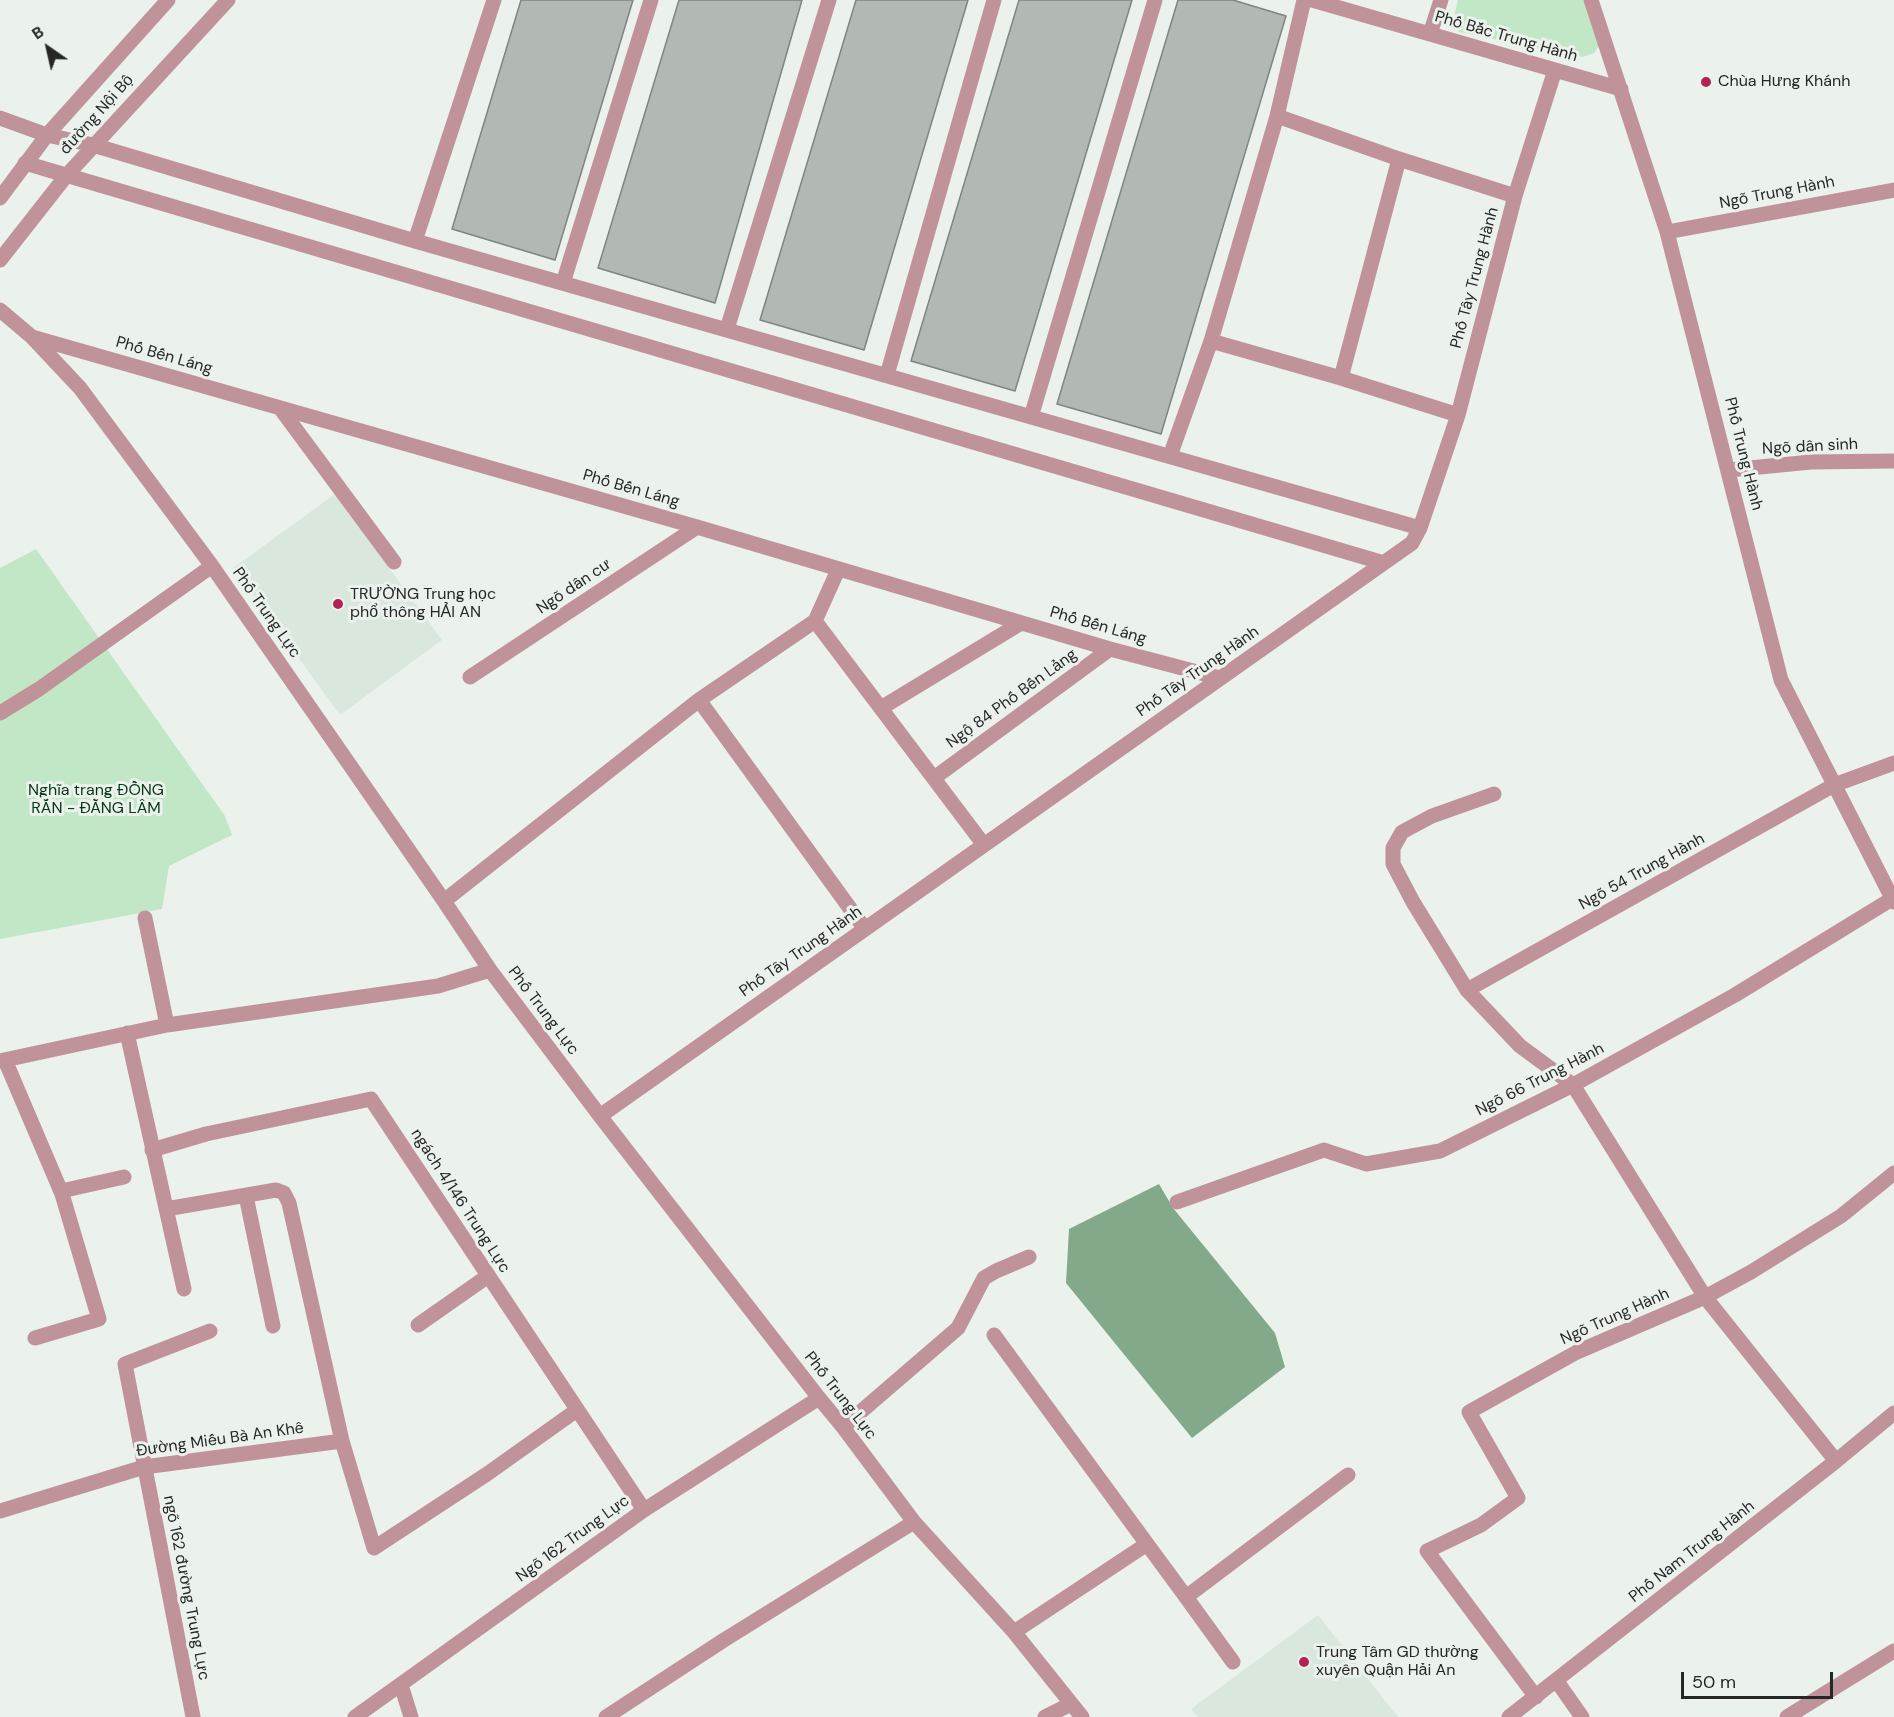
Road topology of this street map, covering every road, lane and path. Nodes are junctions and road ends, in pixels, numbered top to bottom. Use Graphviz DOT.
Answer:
graph roads {
  1 [pos="168,0"];
  2 [pos="228,0"];
  3 [pos="494,0"];
  4 [pos="651,0"];
  5 [pos="829,0"];
  6 [pos="994,0"];
  7 [pos="1155,0"];
  8 [pos="1304,0"];
  9 [pos="1312,0"];
  10 [pos="1441,0"];
  11 [pos="1591,0"];
  12 [pos="1430,34"];
  13 [pos="1555,70"];
  14 [pos="1621,89"];
  15 [pos="1277,116"];
  16 [pos="0,118"];
  17 [pos="47,135"];
  18 [pos="93,145"];
  19 [pos="1399,159"];
  20 [pos="25,163"];
  21 [pos="66,176"];
  22 [pos="1894,190"];
  23 [pos="1515,196"];
  24 [pos="0,198"];
  25 [pos="1667,232"];
  26 [pos="415,241"];
  27 [pos="0,260"];
  28 [pos="563,283"];
  29 [pos="0,310"];
  30 [pos="727,329"];
  31 [pos="32,337"];
  32 [pos="1211,341"];
  33 [pos="887,375"];
  34 [pos="1341,378"];
  35 [pos="280,408"];
  36 [pos="1458,415"];
  37 [pos="1031,417"];
  38 [pos="1170,456"];
  39 [pos="1894,461"];
  40 [pos="1729,470"];
  41 [pos="697,527"];
  42 [pos="1420,528"];
  43 [pos="394,562"];
  44 [pos="1384,562"];
  45 [pos="212,566"];
  46 [pos="838,570"];
  47 [pos="815,621"];
  48 [pos="1021,623"];
  49 [pos="1110,649"];
  50 [pos="470,677"];
  51 [pos="1220,678"];
  52 [pos="699,700"];
  53 [pos="881,708"];
  54 [pos="0,713"];
  55 [pos="1894,763"];
  56 [pos="934,778"];
  57 [pos="1834,785"];
  58 [pos="1494,794"];
  59 [pos="984,845"];
  60 [pos="444,901"];
  61 [pos="1893,901"];
  62 [pos="145,918"];
  63 [pos="865,929"];
  64 [pos="490,970"];
  65 [pos="1467,990"];
  66 [pos="167,1025"];
  67 [pos="127,1034"];
  68 [pos="2,1060"];
  69 [pos="1573,1085"];
  70 [pos="600,1116"];
  71 [pos="152,1150"];
  72 [pos="1894,1173"];
  73 [pos="124,1177"];
  74 [pos="61,1191"];
  75 [pos="246,1196"];
  76 [pos="1177,1202"];
  77 [pos="166,1209"];
  78 [pos="1029,1257"];
  79 [pos="488,1276"];
  80 [pos="184,1289"];
  81 [pos="1705,1297"];
  82 [pos="418,1325"];
  83 [pos="273,1326"];
  84 [pos="210,1331"];
  85 [pos="994,1335"];
  86 [pos="36,1338"];
  87 [pos="819,1398"];
  88 [pos="577,1410"];
  89 [pos="1894,1413"];
  90 [pos="843,1427"];
  91 [pos="342,1441"];
  92 [pos="1836,1461"];
  93 [pos="144,1467"];
  94 [pos="1348,1475"];
  95 [pos="644,1510"];
  96 [pos="0,1511"];
  97 [pos="914,1522"];
  98 [pos="1147,1544"];
  99 [pos="1185,1597"];
  100 [pos="1014,1632"];
  101 [pos="1894,1651"];
  102 [pos="1233,1662"];
  103 [pos="1556,1680"];
  104 [pos="401,1685"];
  105 [pos="1536,1697"];
  106 [pos="1071,1704"];
  107 [pos="193,1717"];
  108 [pos="355,1717"];
  109 [pos="411,1717"];
  110 [pos="606,1717"];
  111 [pos="1045,1717"];
  112 [pos="1082,1717"];
  113 [pos="1509,1717"];
  114 [pos="1582,1717"];
  115 [pos="1787,1717"];
  1 -- 17 [label="street, đường Nội Bộ"];
  2 -- 18 [label="street, đường Nội Bộ"];
  3 -- 26 [label="street"];
  4 -- 28 [label="street"];
  5 -- 30 [label="street"];
  6 -- 33 [label="street"];
  7 -- 37 [label="street"];
  8 -- 15 [label="street"];
  9 -- 12 [label="street, Phố Bắc Trung Hành"];
  10 -- 12 [label="street"];
  11 -- 14 [label="street, Phố Trung Hành"];
  12 -- 13 [label="street, Phố Bắc Trung Hành"];
  13 -- 14 [label="street, Phố Bắc Trung Hành"];
  13 -- 23 [label="street, Phố Tây Trung Hành"];
  14 -- 25 [label="street, Phố Trung Hành"];
  15 -- 19 [label="street"];
  15 -- 32 [label="street"];
  16 -- 17 [label="street"];
  17 -- 18 [label="street"];
  17 -- 20 [label="street, đường Nội Bộ"];
  18 -- 21 [label="street, đường Nội Bộ"];
  18 -- 26 [label="street"];
  19 -- 23 [label="street"];
  19 -- 34 [label="street"];
  20 -- 21 [label="street"];
  20 -- 24 [label="street, đường Nội Bộ"];
  21 -- 27 [label="street, đường Nội Bộ"];
  21 -- 44 [label="street"];
  22 -- 25 [label="street, Ngõ Trung Hành"];
  23 -- 36 [label="street, Phố Tây Trung Hành"];
  25 -- 40 [label="street, Phố Trung Hành"];
  26 -- 28 [label="street"];
  28 -- 30 [label="street"];
  29 -- 31 [label="street, Phố Trung Lực"];
  30 -- 33 [label="street"];
  31 -- 35 [label="street, Phố Bến Láng"];
  31 -- 45 [label="street, Phố Trung Lực"];
  32 -- 34 [label="street"];
  32 -- 38 [label="street"];
  33 -- 37 [label="street"];
  34 -- 36 [label="street"];
  35 -- 41 [label="street, Phố Bến Láng"];
  35 -- 43 [label="street"];
  36 -- 42 [label="street, Phố Tây Trung Hành"];
  37 -- 38 [label="street"];
  38 -- 42 [label="street"];
  39 -- 40 [label="street, Ngõ dân sinh"];
  40 -- 57 [label="street, Phố Trung Hành"];
  41 -- 46 [label="street, Phố Bến Láng"];
  41 -- 50 [label="street, Ngõ dân cư"];
  42 -- 44 [label="street, Phố Tây Trung Hành"];
  44 -- 51 [label="street, Phố Tây Trung Hành"];
  45 -- 54 [label="street"];
  45 -- 60 [label="street, Phố Trung Lực"];
  46 -- 47 [label="street"];
  46 -- 48 [label="street, Phố Bến Láng"];
  47 -- 52 [label="street"];
  47 -- 53 [label="street"];
  48 -- 49 [label="street, Phố Bến Láng"];
  48 -- 53 [label="street"];
  49 -- 51 [label="street, Phố Bến Láng"];
  49 -- 56 [label="street, Ngộ 84 Phố Bến Lảng"];
  51 -- 59 [label="street, Phố Tây Trung Hành"];
  52 -- 60 [label="street"];
  52 -- 63 [label="street"];
  53 -- 56 [label="street"];
  55 -- 57 [label="street, Ngõ 54 Trung Hành"];
  56 -- 59 [label="street"];
  57 -- 61 [label="street, Phố Trung Hành"];
  57 -- 65 [label="street, Ngõ 54 Trung Hành"];
  58 -- 65 [label="street"];
  59 -- 63 [label="street, Phố Tây Trung Hành"];
  60 -- 64 [label="street, Phố Trung Lực"];
  61 -- 69 [label="street, Ngõ 66 Trung Hành"];
  62 -- 66 [label="street"];
  63 -- 70 [label="street, Phố Tây Trung Hành"];
  64 -- 66 [label="street"];
  64 -- 70 [label="street, Phố Trung Lực"];
  65 -- 69 [label="street"];
  66 -- 67 [label="street"];
  67 -- 68 [label="street"];
  67 -- 71 [label="street"];
  68 -- 74 [label="street"];
  69 -- 76 [label="street, Ngõ 66 Trung Hành"];
  69 -- 81 [label="street"];
  70 -- 87 [label="street, Phố Trung Lực"];
  71 -- 77 [label="street"];
  71 -- 79 [label="street, ngách 4/146 Trung Lực"];
  72 -- 81 [label="street, Ngõ Trung Hành"];
  73 -- 74 [label="street"];
  74 -- 86 [label="street"];
  75 -- 77 [label="street"];
  75 -- 83 [label="street"];
  75 -- 91 [label="street"];
  77 -- 80 [label="street"];
  78 -- 90 [label="street"];
  79 -- 82 [label="street"];
  79 -- 88 [label="street, ngách 4/146 Trung Lực"];
  81 -- 92 [label="street"];
  81 -- 105 [label="street, Ngõ Trung Hành"];
  84 -- 93 [label="street, ngõ 162 đường Trung Lực"];
  85 -- 98 [label="street"];
  87 -- 90 [label="street, Phố Trung Lực"];
  87 -- 95 [label="street, Ngõ 162 Trung Lực"];
  88 -- 91 [label="street"];
  88 -- 95 [label="street, ngách 4/146 Trung Lực"];
  89 -- 92 [label="street, Phố Nam Trung Hành"];
  90 -- 97 [label="street, Phố Trung Lực"];
  91 -- 93 [label="street, Đường Miếu Bà An Khê"];
  92 -- 103 [label="street, Phố Nam Trung Hành"];
  93 -- 96 [label="street, Đường Miếu Bà An Khê"];
  93 -- 107 [label="street, ngõ 162 đường Trung Lực"];
  94 -- 99 [label="street"];
  95 -- 104 [label="street, Ngõ 162 Trung Lực"];
  97 -- 100 [label="street, Phố Trung Lực"];
  97 -- 110 [label="street"];
  98 -- 99 [label="street"];
  98 -- 100 [label="street"];
  99 -- 102 [label="street"];
  100 -- 106 [label="street, Phố Trung Lực"];
  101 -- 115 [label="street"];
  103 -- 105 [label="street, Phố Nam Trung Hành"];
  103 -- 114 [label="street"];
  104 -- 108 [label="street, Ngõ 162 Trung Lực"];
  104 -- 109 [label="street"];
  105 -- 113 [label="street, Phố Nam Trung Hành"];
  106 -- 111 [label="street"];
  106 -- 112 [label="street, Phố Trung Lực"];
}
